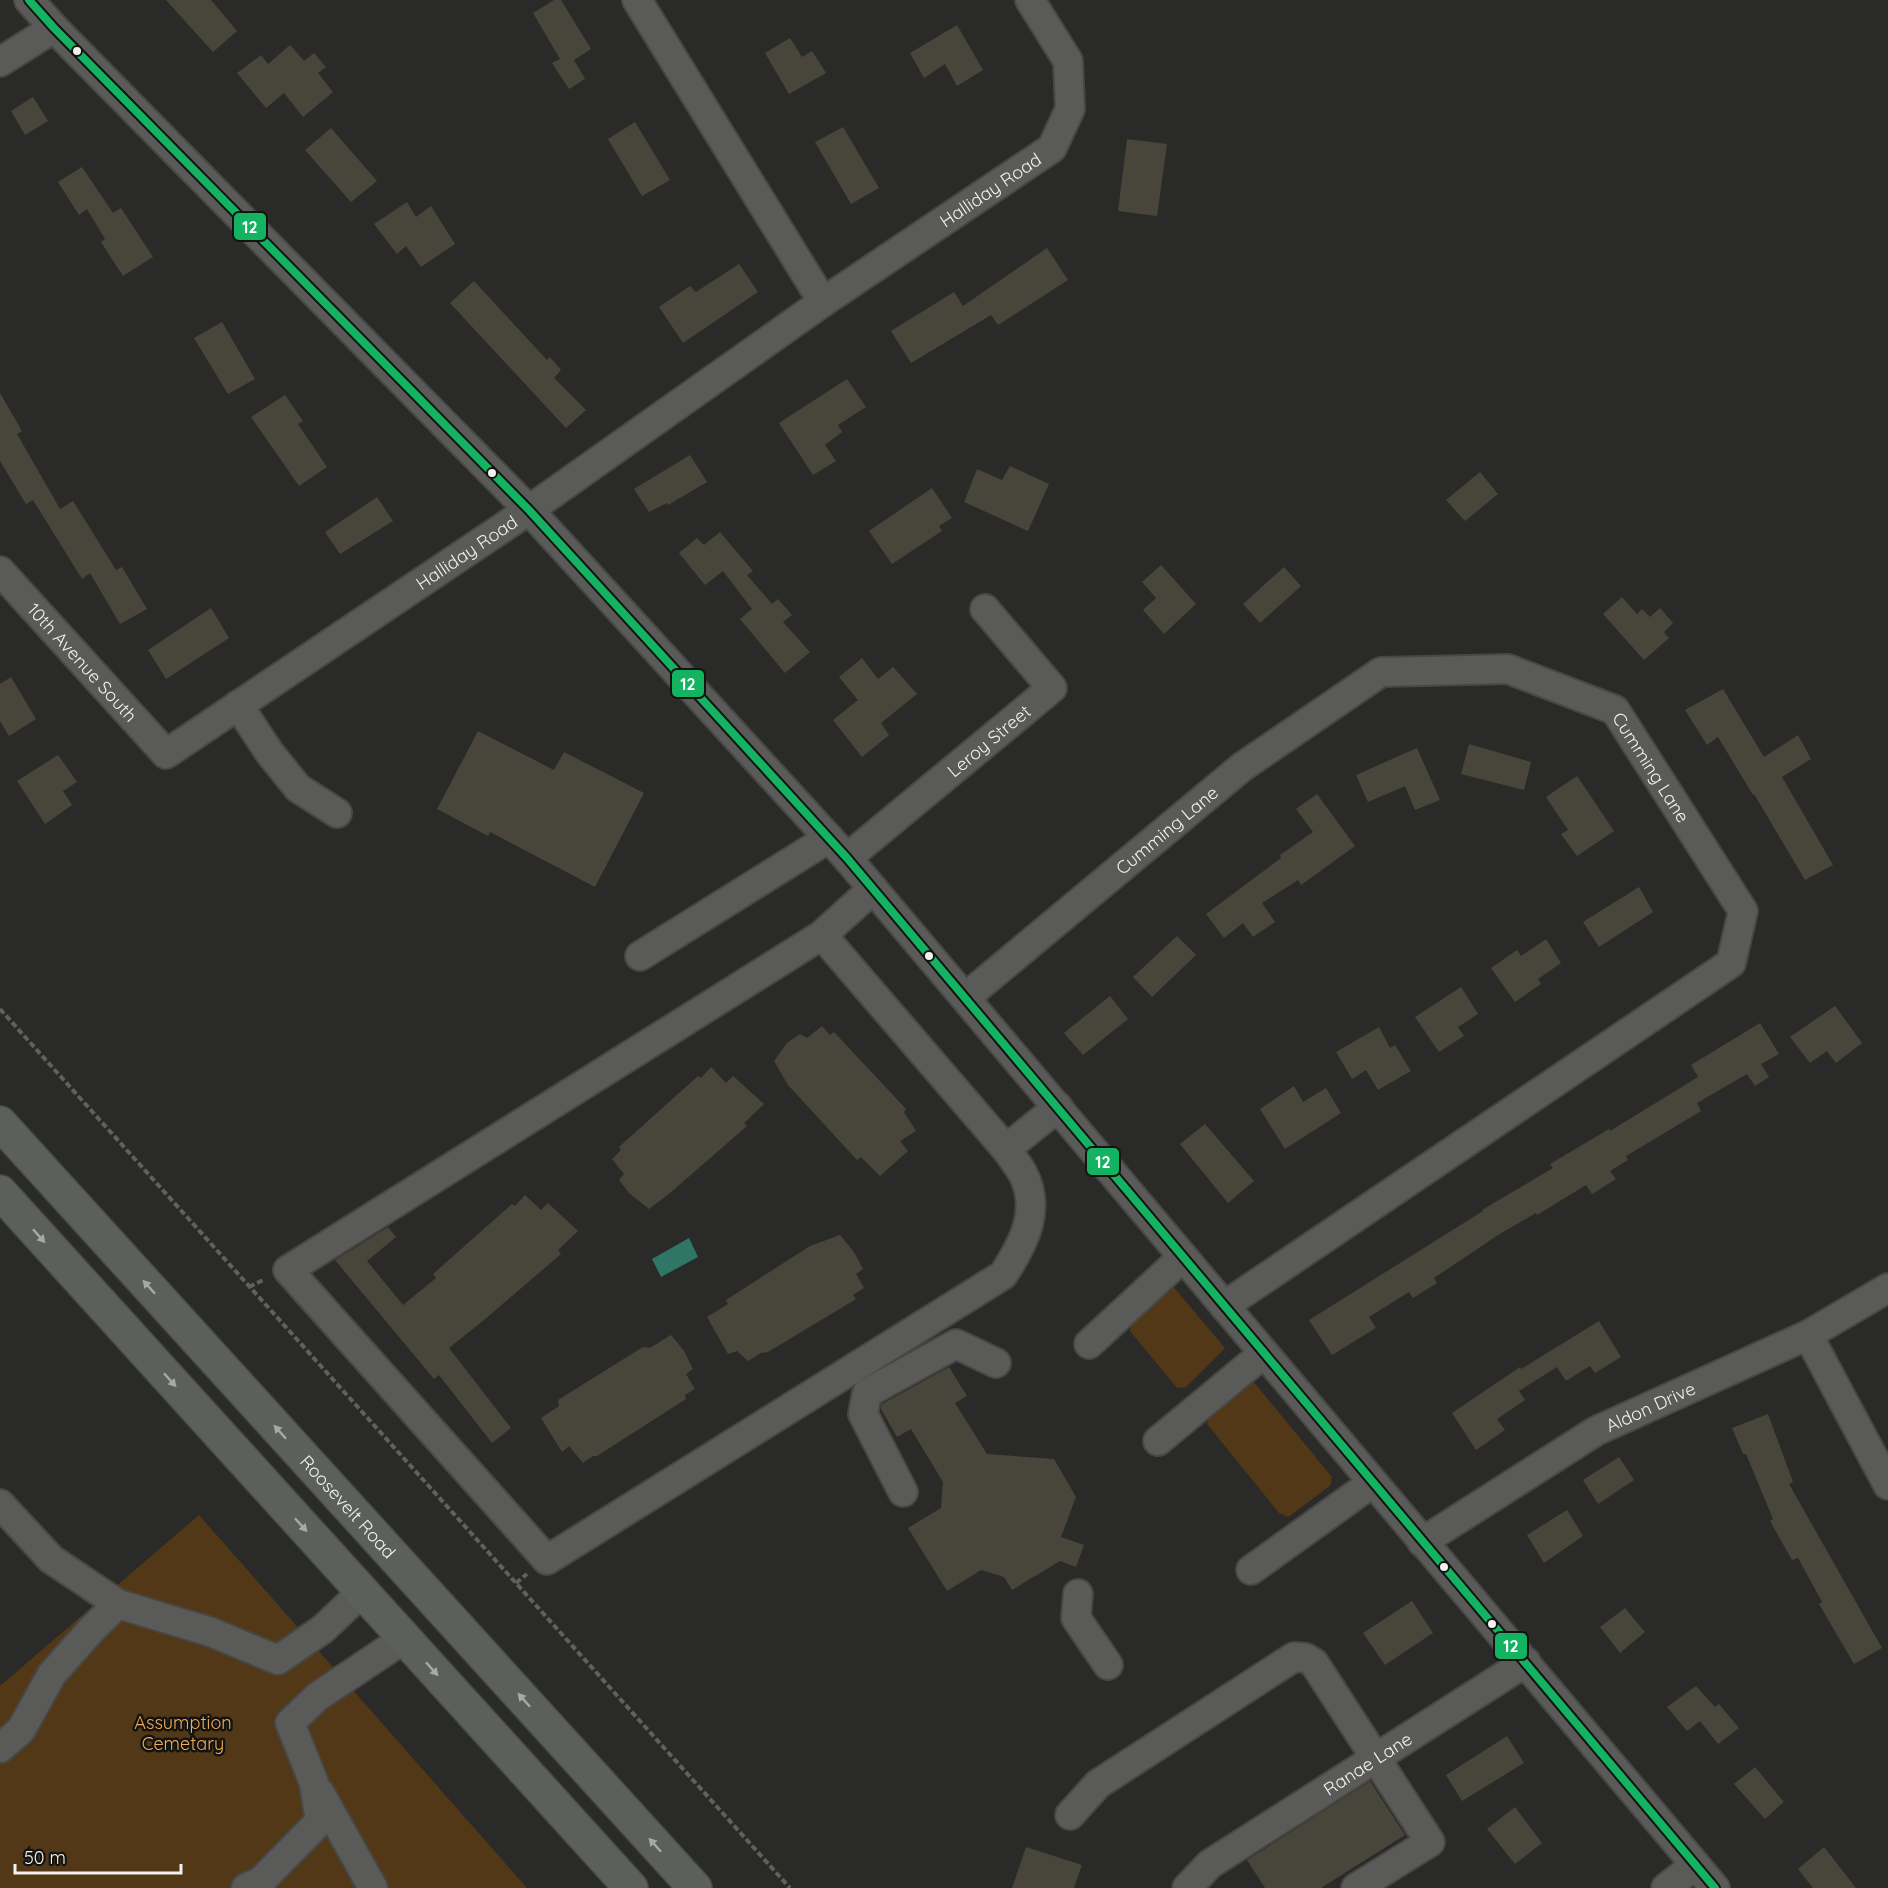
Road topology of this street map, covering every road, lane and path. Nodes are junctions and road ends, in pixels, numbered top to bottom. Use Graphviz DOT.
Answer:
graph roads {
  1 [pos="29,0"];
  2 [pos="637,0"];
  3 [pos="1030,0"];
  4 [pos="54,28"];
  5 [pos="0,62"];
  6 [pos="823,302"];
  7 [pos="529,510"];
  8 [pos="0,572"];
  9 [pos="985,609"];
  10 [pos="238,705"];
  11 [pos="166,754"];
  12 [pos="337,813"];
  13 [pos="838,848"];
  14 [pos="873,889"];
  15 [pos="822,935"];
  16 [pos="640,956"];
  17 [pos="966,997"];
  18 [pos="0,1009"];
  19 [pos="1058,1107"];
  20 [pos="0,1124"];
  21 [pos="1006,1149"];
  22 [pos="0,1192"];
  23 [pos="1183,1257"];
  24 [pos="1888,1288"];
  25 [pos="1224,1306"];
  26 [pos="1808,1335"];
  27 [pos="1089,1344"];
  28 [pos="1264,1353"];
  29 [pos="996,1363"];
  30 [pos="1158,1440"];
  31 [pos="1372,1483"];
  32 [pos="1888,1485"];
  33 [pos="903,1492"];
  34 [pos="0,1504"];
  35 [pos="1422,1542"];
  36 [pos="1251,1570"];
  37 [pos="362,1592"];
  38 [pos="1078,1594"];
  39 [pos="118,1604"];
  40 [pos="405,1638"];
  41 [pos="1526,1662"];
  42 [pos="1108,1665"];
  43 [pos="0,1748"];
  44 [pos="1376,1758"];
  45 [pos="314,1783"];
  46 [pos="1070,1815"];
  47 [pos="1695,1865"];
  48 [pos="246,1888"];
  49 [pos="373,1888"];
  50 [pos="631,1888"];
  51 [pos="694,1888"];
  52 [pos="790,1888"];
  53 [pos="1187,1888"];
  54 [pos="1356,1888"];
  55 [pos="1666,1888"];
  56 [pos="1715,1888"];
  1 -- 4 [label="street"];
  2 -- 6 [label="street"];
  3 -- 6 [label="street, Halliday Road"];
  4 -- 5 [label="street"];
  4 -- 7 [label="street"];
  6 -- 7 [label="street, Halliday Road"];
  7 -- 10 [label="street, Halliday Road"];
  7 -- 13 [label="street"];
  8 -- 11 [label="street, 10th Avenue South"];
  9 -- 13 [label="street, Leroy Street"];
  10 -- 11 [label="street, Halliday Road"];
  10 -- 12 [label="street"];
  13 -- 14 [label="street"];
  13 -- 16 [label="street"];
  14 -- 15 [label="street"];
  14 -- 17 [label="street"];
  15 -- 21 [label="street"];
  15 -- 21 [label="street"];
  17 -- 19 [label="street"];
  17 -- 25 [label="street, Cumming Lane"];
  18 -- 52 [label="path"];
  19 -- 21 [label="street"];
  19 -- 23 [label="street"];
  51 -- 20 [label="main road, Roosevelt Road, one-way"];
  22 -- 37 [label="main road, one-way"];
  23 -- 25 [label="street"];
  23 -- 27 [label="street"];
  24 -- 26 [label="street, Aldon Drive"];
  25 -- 28 [label="street"];
  26 -- 32 [label="street"];
  26 -- 35 [label="street, Aldon Drive"];
  28 -- 30 [label="street"];
  28 -- 31 [label="street"];
  29 -- 33 [label="street"];
  31 -- 35 [label="street"];
  31 -- 36 [label="street"];
  34 -- 39 [label="street"];
  35 -- 41 [label="street"];
  37 -- 39 [label="street"];
  37 -- 40 [label="main road"];
  38 -- 42 [label="street"];
  39 -- 43 [label="street"];
  40 -- 45 [label="street"];
  40 -- 50 [label="main road, one-way"];
  41 -- 44 [label="street, Ranae Lane"];
  41 -- 47 [label="street"];
  44 -- 46 [label="street"];
  44 -- 53 [label="street, Ranae Lane"];
  44 -- 54 [label="street"];
  45 -- 48 [label="street"];
  45 -- 49 [label="street"];
  47 -- 55 [label="street"];
  47 -- 56 [label="street"];
}
